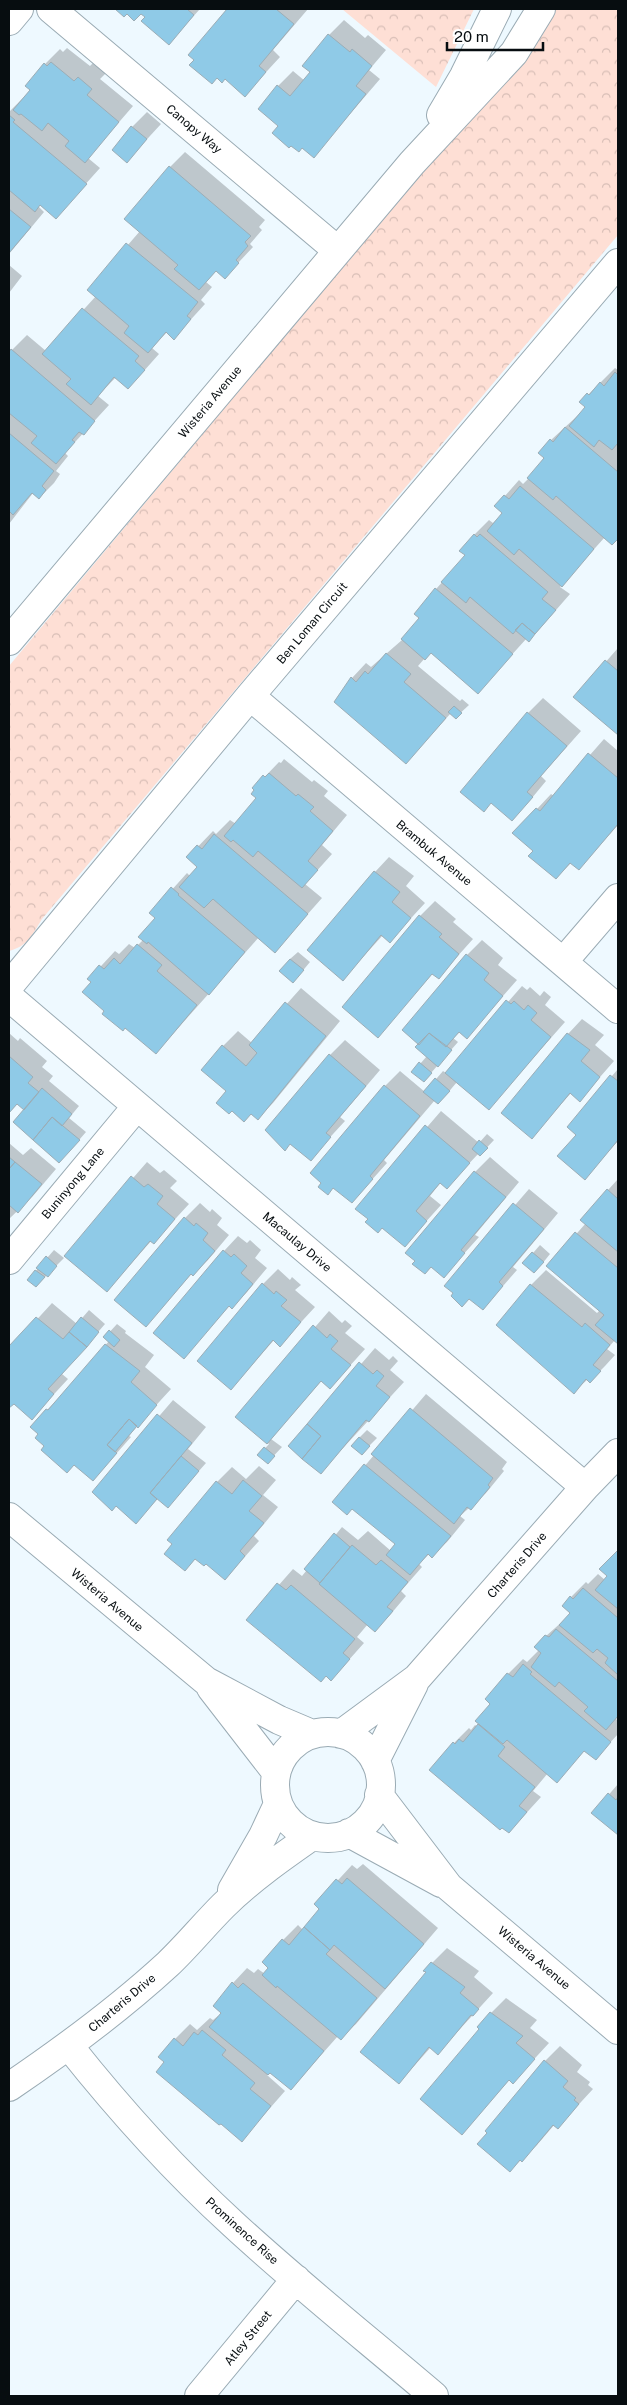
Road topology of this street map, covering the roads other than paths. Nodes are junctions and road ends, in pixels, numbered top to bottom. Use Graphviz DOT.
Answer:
graph roads {
  1 [pos="19,9"];
  2 [pos="51,9"];
  3 [pos="497,9"];
  4 [pos="541,9"];
  5 [pos="9,20"];
  6 [pos="412,164"];
  7 [pos="338,250"];
  8 [pos="618,263"];
  9 [pos="9,641"];
  10 [pos="250,696"];
  11 [pos="618,898"];
  12 [pos="563,962"];
  13 [pos="9,986"];
  14 [pos="9,996"];
  15 [pos="618,1009"];
  16 [pos="137,1106"];
  17 [pos="9,1260"];
  18 [pos="618,1453"];
  19 [pos="585,1487"];
  20 [pos="9,1517"];
  21 [pos="417,1678"];
  22 [pos="206,1681"];
  23 [pos="312,1734"];
  24 [pos="341,1734"];
  25 [pos="375,1761"];
  26 [pos="276,1772"];
  27 [pos="379,1795"];
  28 [pos="278,1804"];
  29 [pos="349,1833"];
  30 [pos="312,1836"];
  31 [pos="450,1887"];
  32 [pos="224,1905"];
  33 [pos="618,2030"];
  34 [pos="69,2046"];
  35 [pos="9,2087"];
  36 [pos="296,2279"];
  37 [pos="199,2396"];
  38 [pos="434,2396"];
  1 -- 5 [label="street"];
  2 -- 7 [label="street, Canopy Way"];
  3 -- 6 [label="street, Wisteria Avenue"];
  4 -- 6 [label="street, Wisteria Avenue"];
  6 -- 7 [label="street, Wisteria Avenue"];
  7 -- 9 [label="street, Wisteria Avenue"];
  8 -- 10 [label="street, Ben Loman Circuit"];
  10 -- 12 [label="street, Brambuk Avenue"];
  10 -- 13 [label="street, Ben Loman Circuit"];
  11 -- 12 [label="street"];
  12 -- 15 [label="street, Brambuk Avenue"];
  14 -- 16 [label="street, Macaulay Drive"];
  16 -- 17 [label="street, Buninyong Lane"];
  16 -- 19 [label="street, Macaulay Drive"];
  18 -- 19 [label="street, Charteris Drive"];
  19 -- 21 [label="street, Charteris Drive"];
  20 -- 22 [label="street, Wisteria Avenue"];
  21 -- 24 [label="street, Charteris Drive"];
  21 -- 25 [label="street, Charteris Drive"];
  22 -- 23 [label="street, Wisteria Avenue"];
  22 -- 26 [label="street, Wisteria Avenue"];
  23 -- 24 [label="street"];
  23 -- 26 [label="street"];
  24 -- 25 [label="street"];
  25 -- 27 [label="street"];
  26 -- 28 [label="street"];
  27 -- 29 [label="street"];
  27 -- 31 [label="street, Wisteria Avenue"];
  28 -- 30 [label="street"];
  28 -- 32 [label="street, Charteris Drive"];
  29 -- 30 [label="street"];
  29 -- 31 [label="street, Wisteria Avenue"];
  30 -- 32 [label="street, Charteris Drive"];
  31 -- 33 [label="street, Wisteria Avenue"];
  32 -- 34 [label="street, Charteris Drive"];
  34 -- 35 [label="street, Charteris Drive"];
  34 -- 36 [label="street, Prominence Rise"];
  36 -- 37 [label="street, Atley Street"];
  36 -- 38 [label="street, Prominence Rise"];
}
